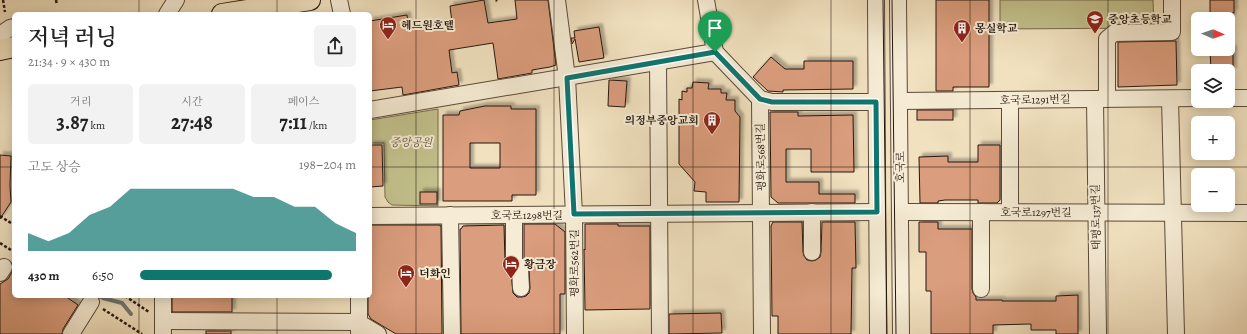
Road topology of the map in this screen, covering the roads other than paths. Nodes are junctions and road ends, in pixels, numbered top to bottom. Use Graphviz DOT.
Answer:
graph roads {
  1 [pos="176,0"];
  2 [pos="310,0"];
  3 [pos="339,0"];
  4 [pos="557,0"];
  5 [pos="706,0"];
  6 [pos="876,0"];
  7 [pos="898,0"];
  8 [pos="1172,0"];
  9 [pos="168,12"];
  10 [pos="235,12"];
  11 [pos="342,12"];
  12 [pos="12,28"];
  13 [pos="0,35"];
  14 [pos="12,47"];
  15 [pos="0,50"];
  16 [pos="715,52"];
  17 [pos="658,62"];
  18 [pos="567,78"];
  19 [pos="1191,98"];
  20 [pos="1235,98"];
  21 [pos="1247,98"];
  22 [pos="760,99"];
  23 [pos="1101,99"];
  24 [pos="1170,99"];
  25 [pos="1010,100"];
  26 [pos="900,101"];
  27 [pos="876,102"];
  28 [pos="372,110"];
  29 [pos="812,212"];
  30 [pos="877,212"];
  31 [pos="900,212"];
  32 [pos="982,212"];
  33 [pos="1010,212"];
  34 [pos="761,213"];
  35 [pos="1096,213"];
  36 [pos="1173,213"];
  37 [pos="1247,213"];
  38 [pos="574,214"];
  39 [pos="659,214"];
  40 [pos="450,215"];
  41 [pos="514,215"];
  42 [pos="372,216"];
  43 [pos="812,252"];
  44 [pos="521,288"];
  45 [pos="981,289"];
  46 [pos="163,298"];
  47 [pos="359,298"];
  48 [pos="91,302"];
  49 [pos="163,328"];
  50 [pos="359,328"];
  51 [pos="71,334"];
  52 [pos="378,334"];
  53 [pos="452,334"];
  54 [pos="575,334"];
  55 [pos="660,334"];
  56 [pos="762,334"];
  57 [pos="878,334"];
  58 [pos="901,334"];
  59 [pos="1098,334"];
  60 [pos="1176,334"];
  1 -- 9 [label="street"];
  2 -- 10 [label="main road"];
  3 -- 11 [label="street"];
  4 -- 18 [label="street, 평화로562번길"];
  5 -- 16 [label="street"];
  6 -- 27 [label="street"];
  7 -- 26 [label="street, 호국로"];
  8 -- 23 [label="street, 태평로137번길"];
  12 -- 13 [label="street"];
  14 -- 15 [label="main road"];
  16 -- 17 [label="street"];
  16 -- 22 [label="street"];
  17 -- 18 [label="street"];
  17 -- 39 [label="street"];
  18 -- 28 [label="street"];
  18 -- 38 [label="street, 평화로562번길"];
  19 -- 24 [label="street, 호국로1291번길"];
  20 -- 21 [label="street"];
  22 -- 27 [label="street"];
  22 -- 34 [label="street, 평화로568번길"];
  23 -- 24 [label="street, 호국로1291번길"];
  23 -- 25 [label="street, 호국로1291번길"];
  23 -- 35 [label="street, 태평로137번길"];
  24 -- 36 [label="street"];
  25 -- 26 [label="street, 호국로1291번길"];
  25 -- 33 [label="street"];
  26 -- 31 [label="street, 호국로"];
  27 -- 30 [label="street"];
  29 -- 30 [label="street, 호국로1298번길"];
  29 -- 34 [label="street, 호국로1298번길"];
  29 -- 43 [label="street"];
  30 -- 57 [label="street"];
  31 -- 32 [label="street, 호국로1297번길"];
  31 -- 58 [label="street, 호국로"];
  32 -- 33 [label="street, 호국로1297번길"];
  32 -- 45 [label="street"];
  33 -- 35 [label="street, 호국로1297번길"];
  34 -- 39 [label="street, 호국로1298번길"];
  34 -- 56 [label="street, 평화로568번길"];
  35 -- 36 [label="street, 호국로1297번길"];
  35 -- 59 [label="street, 태평로137번길"];
  36 -- 37 [label="street, 호국로1297번길"];
  36 -- 60 [label="street"];
  38 -- 39 [label="street, 호국로1298번길"];
  38 -- 41 [label="street, 호국로1298번길"];
  38 -- 54 [label="street, 평화로562번길"];
  39 -- 55 [label="street"];
  40 -- 41 [label="street, 호국로1298번길"];
  40 -- 42 [label="street, 호국로1298번길"];
  40 -- 53 [label="street"];
  41 -- 44 [label="street"];
  46 -- 49 [label="street"];
  47 -- 50 [label="street"];
  48 -- 51 [label="street"];
  49 -- 50 [label="street"];
  50 -- 52 [label="street"];
}
